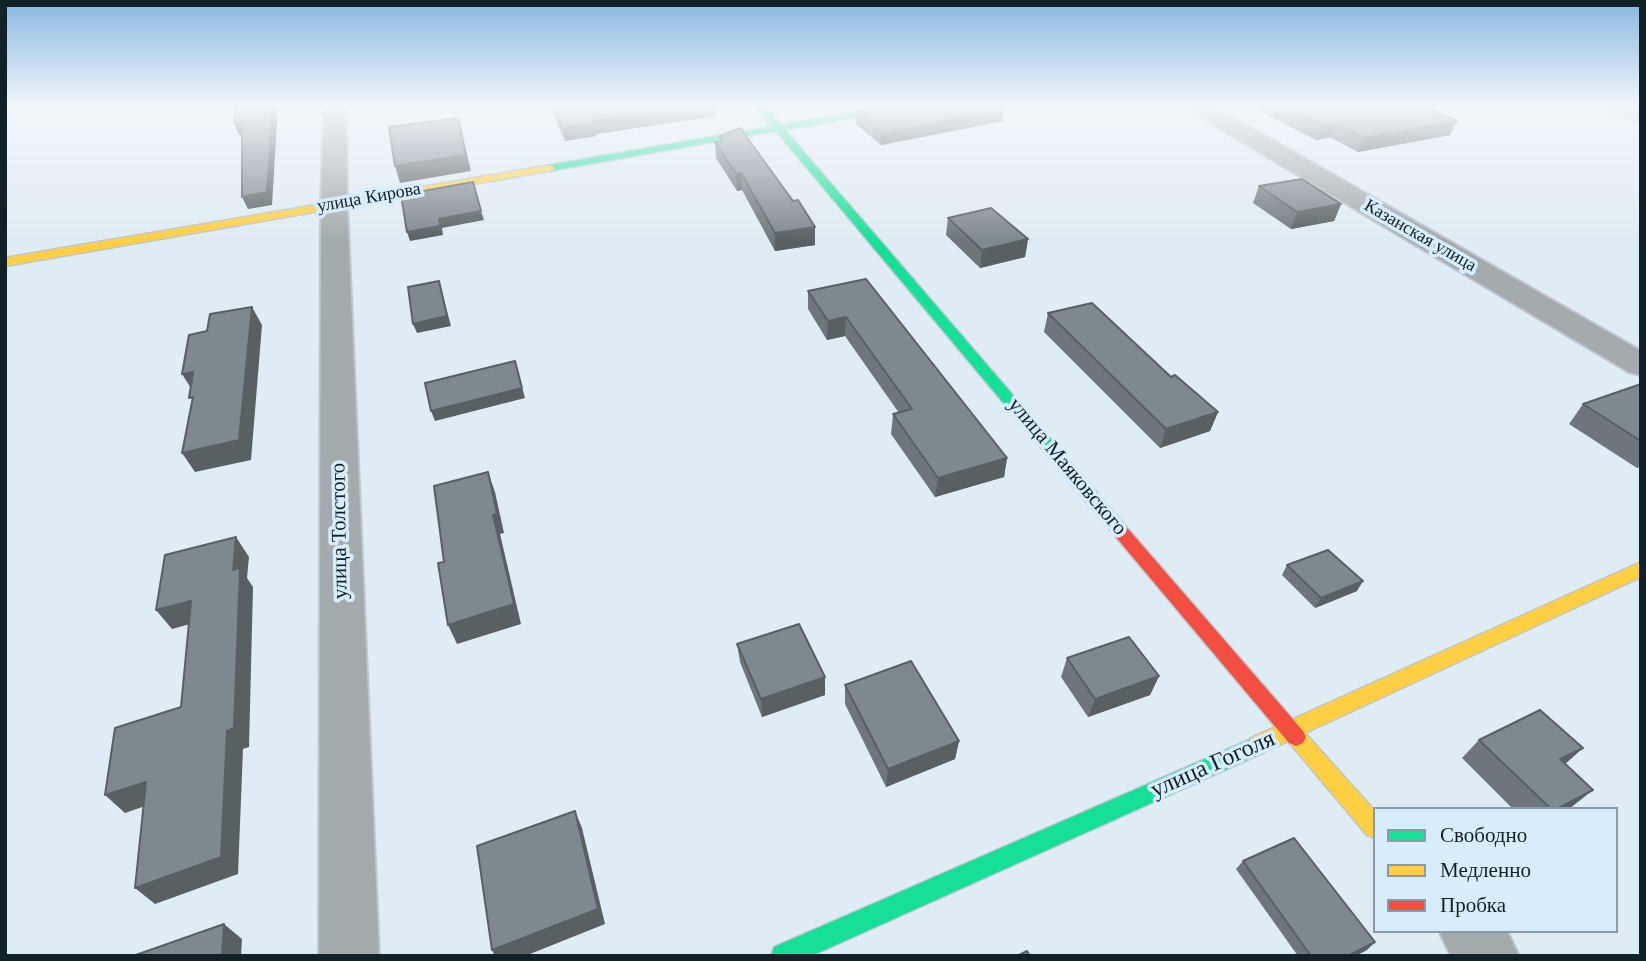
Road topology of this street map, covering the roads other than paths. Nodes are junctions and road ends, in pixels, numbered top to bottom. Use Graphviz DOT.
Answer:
graph roads {
  1 [pos="335,152"];
  2 [pos="635,152"];
  3 [pos="800,152"];
  4 [pos="1277,152"];
  5 [pos="334,204"];
  6 [pos="5,262"];
  7 [pos="1641,365"];
  8 [pos="1641,569"];
  9 [pos="1290,731"];
  10 [pos="1373,825"];
  11 [pos="1470,933"];
  12 [pos="349,956"];
  13 [pos="783,956"];
  14 [pos="1489,956"];
  1 -- 5 [label="street, улица Толстого"];
  2 -- 5 [label="street, улица Кирова"];
  3 -- 9 [label="street, улица Маяковского"];
  4 -- 7 [label="street, Казанская улица"];
  5 -- 6 [label="street, улица Кирова"];
  5 -- 12 [label="street, улица Толстого"];
  8 -- 9 [label="street, улица Гоголя"];
  9 -- 10 [label="street, улица Маяковского"];
  9 -- 13 [label="street, улица Гоголя"];
  11 -- 14 [label="street"];
}
